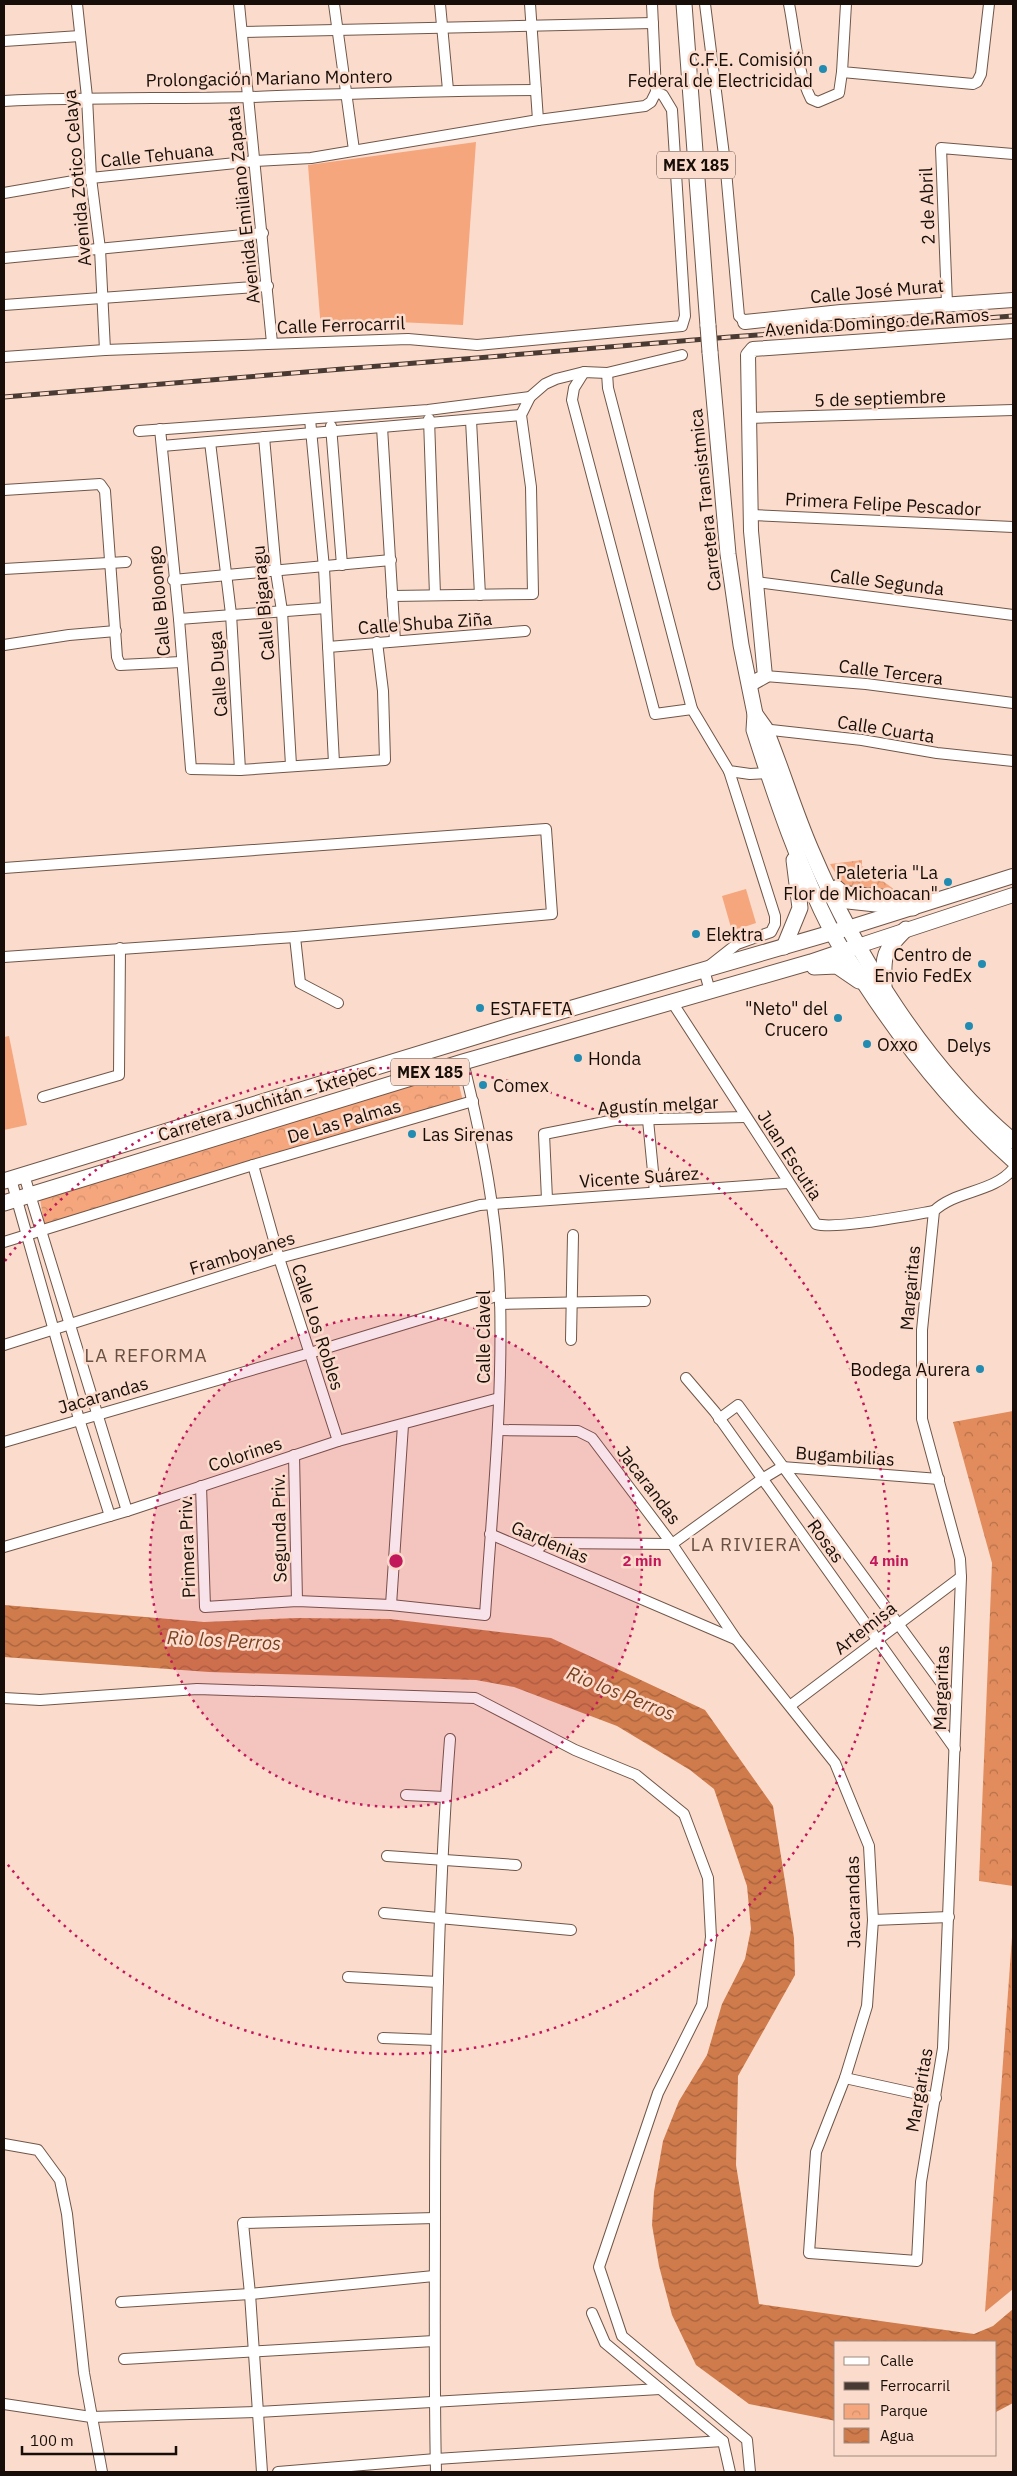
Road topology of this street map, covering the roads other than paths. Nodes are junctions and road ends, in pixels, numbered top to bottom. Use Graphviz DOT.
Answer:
graph roads {
  1 [pos="77,4"];
  2 [pos="240,4"];
  3 [pos="334,4"];
  4 [pos="440,4"];
  5 [pos="530,4"];
  6 [pos="652,4"];
  7 [pos="684,4"];
  8 [pos="705,4"];
  9 [pos="789,4"];
  10 [pos="846,4"];
  11 [pos="990,4"];
  12 [pos="653,23"];
  13 [pos="531,26"];
  14 [pos="442,28"];
  15 [pos="336,29"];
  16 [pos="242,32"];
  17 [pos="80,36"];
  18 [pos="4,41"];
  19 [pos="842,72"];
  20 [pos="448,90"];
  21 [pos="536,90"];
  22 [pos="656,92"];
  23 [pos="346,93"];
  24 [pos="87,97"];
  25 [pos="249,97"];
  26 [pos="4,101"];
  27 [pos="538,120"];
  28 [pos="354,150"];
  29 [pos="1013,154"];
  30 [pos="255,161"];
  31 [pos="91,178"];
  32 [pos="4,193"];
  33 [pos="263,233"];
  34 [pos="100,249"];
  35 [pos="4,258"];
  36 [pos="268,286"];
  37 [pos="102,299"];
  38 [pos="1013,300"];
  39 [pos="947,304"];
  40 [pos="4,305"];
  41 [pos="745,322"];
  42 [pos="1013,331"];
  43 [pos="272,344"];
  44 [pos="105,350"];
  45 [pos="682,355"];
  46 [pos="4,357"];
  47 [pos="584,372"];
  48 [pos="607,373"];
  49 [pos="530,397"];
  50 [pos="428,410"];
  51 [pos="1013,410"];
  52 [pos="521,415"];
  53 [pos="330,417"];
  54 [pos="748,418"];
  55 [pos="310,419"];
  56 [pos="471,420"];
  57 [pos="429,424"];
  58 [pos="382,427"];
  59 [pos="160,429"];
  60 [pos="139,431"];
  61 [pos="331,431"];
  62 [pos="312,433"];
  63 [pos="264,437"];
  64 [pos="210,442"];
  65 [pos="162,446"];
  66 [pos="4,490"];
  67 [pos="751,515"];
  68 [pos="1013,527"];
  69 [pos="391,560"];
  70 [pos="109,561"];
  71 [pos="126,562"];
  72 [pos="342,565"];
  73 [pos="324,568"];
  74 [pos="4,569"];
  75 [pos="276,572"];
  76 [pos="227,576"];
  77 [pos="173,580"];
  78 [pos="756,582"];
  79 [pos="435,595"];
  80 [pos="480,595"];
  81 [pos="392,596"];
  82 [pos="326,608"];
  83 [pos="282,611"];
  84 [pos="230,614"];
  85 [pos="1013,615"];
  86 [pos="179,619"];
  87 [pos="116,631"];
  88 [pos="525,631"];
  89 [pos="395,641"];
  90 [pos="378,642"];
  91 [pos="4,645"];
  92 [pos="328,647"];
  93 [pos="182,662"];
  94 [pos="765,676"];
  95 [pos="749,686"];
  96 [pos="1013,703"];
  97 [pos="692,709"];
  98 [pos="759,729"];
  99 [pos="1013,761"];
  100 [pos="334,763"];
  101 [pos="291,765"];
  102 [pos="240,770"];
  103 [pos="729,771"];
  104 [pos="783,771"];
  105 [pos="768,774"];
  106 [pos="792,846"];
  107 [pos="4,868"];
  108 [pos="821,871"];
  109 [pos="1013,876"];
  110 [pos="828,886"];
  111 [pos="1013,895"];
  112 [pos="914,903"];
  113 [pos="848,928"];
  114 [pos="906,929"];
  115 [pos="833,933"];
  116 [pos="295,937"];
  117 [pos="784,947"];
  118 [pos="120,948"];
  119 [pos="851,949"];
  120 [pos="4,957"];
  121 [pos="792,968"];
  122 [pos="704,970"];
  123 [pos="866,986"];
  124 [pos="884,987"];
  125 [pos="710,991"];
  126 [pos="672,1002"];
  127 [pos="338,1003"];
  128 [pos="463,1062"];
  129 [pos="43,1097"];
  130 [pos="472,1101"];
  131 [pos="746,1117"];
  132 [pos="648,1120"];
  133 [pos="1013,1141"];
  134 [pos="1013,1160"];
  135 [pos="252,1164"];
  136 [pos="1013,1169"];
  137 [pos="13,1178"];
  138 [pos="788,1183"];
  139 [pos="655,1192"];
  140 [pos="18,1199"];
  141 [pos="547,1199"];
  142 [pos="492,1202"];
  143 [pos="934,1211"];
  144 [pos="41,1230"];
  145 [pos="27,1235"];
  146 [pos="573,1235"];
  147 [pos="4,1242"];
  148 [pos="279,1258"];
  149 [pos="500,1299"];
  150 [pos="645,1301"];
  151 [pos="572,1302"];
  152 [pos="71,1324"];
  153 [pos="53,1330"];
  154 [pos="571,1340"];
  155 [pos="4,1345"];
  156 [pos="310,1353"];
  157 [pos="686,1378"];
  158 [pos="499,1398"];
  159 [pos="96,1414"];
  160 [pos="78,1419"];
  161 [pos="719,1419"];
  162 [pos="403,1424"];
  163 [pos="498,1430"];
  164 [pos="338,1441"];
  165 [pos="4,1442"];
  166 [pos="294,1455"];
  167 [pos="782,1467"];
  168 [pos="762,1479"];
  169 [pos="940,1479"];
  170 [pos="201,1486"];
  171 [pos="127,1511"];
  172 [pos="110,1516"];
  173 [pos="490,1534"];
  174 [pos="672,1544"];
  175 [pos="4,1547"];
  176 [pos="535,1552"];
  177 [pos="961,1577"];
  178 [pos="297,1601"];
  179 [pos="391,1605"];
  180 [pos="897,1623"];
  181 [pos="736,1639"];
  182 [pos="877,1640"];
  183 [pos="4,1698"];
  184 [pos="956,1703"];
  185 [pos="790,1705"];
  186 [pos="450,1739"];
  187 [pos="955,1749"];
  188 [pos="406,1795"];
  189 [pos="445,1797"];
  190 [pos="387,1856"];
  191 [pos="441,1860"];
  192 [pos="516,1865"];
  193 [pos="384,1913"];
  194 [pos="949,1917"];
  195 [pos="439,1920"];
  196 [pos="873,1920"];
  197 [pos="571,1930"];
  198 [pos="348,1976"];
  199 [pos="438,1982"];
  200 [pos="383,2038"];
  201 [pos="435,2040"];
  202 [pos="845,2078"];
  203 [pos="936,2098"];
  204 [pos="4,2144"];
  205 [pos="435,2218"];
  206 [pos="917,2261"];
  207 [pos="434,2276"];
  208 [pos="250,2294"];
  209 [pos="121,2302"];
  210 [pos="592,2313"];
  211 [pos="434,2341"];
  212 [pos="254,2351"];
  213 [pos="124,2359"];
  214 [pos="660,2389"];
  215 [pos="436,2401"];
  216 [pos="4,2404"];
  217 [pos="258,2412"];
  218 [pos="91,2417"];
  219 [pos="723,2442"];
  220 [pos="436,2459"];
  221 [pos="102,2472"];
  222 [pos="262,2472"];
  223 [pos="278,2472"];
  224 [pos="436,2472"];
  225 [pos="730,2472"];
  226 [pos="750,2472"];
  1 -- 17 [label="street, Avenida Zotico Celaya"];
  2 -- 16 [label="street, Avenida Emiliano Zapata"];
  3 -- 15 [label="street"];
  4 -- 14 [label="street"];
  5 -- 13 [label="street"];
  6 -- 12 [label="street"];
  7 -- 95 [label="main road, Carretera Transistmica / MEX 185, bridge"];
  8 -- 41 [label="street"];
  9 -- 19 [label="street"];
  10 -- 19 [label="street"];
  11 -- 19 [label="street"];
  12 -- 13 [label="street"];
  12 -- 22 [label="street"];
  13 -- 14 [label="street"];
  13 -- 21 [label="street"];
  14 -- 15 [label="street"];
  14 -- 20 [label="street"];
  15 -- 16 [label="street"];
  15 -- 23 [label="street"];
  16 -- 25 [label="street, Avenida Emiliano Zapata"];
  17 -- 18 [label="street"];
  17 -- 24 [label="street, Avenida Zotico Celaya"];
  20 -- 21 [label="street, Prolongación Mariano Montero"];
  20 -- 23 [label="street, Prolongación Mariano Montero"];
  21 -- 27 [label="street"];
  22 -- 27 [label="street, Calle Tehuana"];
  22 -- 43 [label="street, Calle Ferrocarril"];
  23 -- 25 [label="street, Prolongación Mariano Montero"];
  23 -- 28 [label="street"];
  24 -- 25 [label="street, Prolongación Mariano Montero"];
  24 -- 26 [label="street, Prolongación Mariano Montero"];
  24 -- 31 [label="street, Avenida Zotico Celaya"];
  25 -- 30 [label="street, Avenida Emiliano Zapata"];
  27 -- 28 [label="street, Calle Tehuana"];
  28 -- 30 [label="street, Calle Tehuana"];
  29 -- 39 [label="street, 2 de Abril"];
  30 -- 31 [label="street, Calle Tehuana"];
  30 -- 33 [label="street, Avenida Emiliano Zapata"];
  31 -- 32 [label="street, Calle Tehuana"];
  31 -- 34 [label="street, Avenida Zotico Celaya"];
  33 -- 34 [label="street"];
  33 -- 36 [label="street, Avenida Emiliano Zapata"];
  34 -- 35 [label="street"];
  34 -- 37 [label="street, Avenida Zotico Celaya"];
  36 -- 37 [label="street"];
  36 -- 43 [label="street, Avenida Emiliano Zapata"];
  37 -- 40 [label="street"];
  37 -- 44 [label="street, Avenida Zotico Celaya"];
  38 -- 39 [label="street, Calle José Murat"];
  39 -- 41 [label="street, Calle José Murat"];
  42 -- 54 [label="street, Avenida Domingo de Ramos"];
  43 -- 44 [label="street, Calle Ferrocarril"];
  44 -- 46 [label="street, Calle Ferrocarril"];
  45 -- 48 [label="street"];
  47 -- 48 [label="street"];
  47 -- 49 [label="street"];
  47 -- 97 [label="street"];
  48 -- 97 [label="street"];
  49 -- 50 [label="street"];
  49 -- 52 [label="street"];
  50 -- 53 [label="street"];
  50 -- 57 [label="street"];
  51 -- 54 [label="street, 5 de septiembre"];
  52 -- 56 [label="street"];
  52 -- 80 [label="street"];
  53 -- 55 [label="street"];
  53 -- 61 [label="street"];
  54 -- 67 [label="street"];
  55 -- 59 [label="street"];
  55 -- 62 [label="street"];
  56 -- 57 [label="street"];
  56 -- 80 [label="street"];
  57 -- 58 [label="street"];
  57 -- 79 [label="street"];
  58 -- 61 [label="street"];
  58 -- 69 [label="street"];
  59 -- 60 [label="street"];
  59 -- 65 [label="street, Calle Bloongo"];
  61 -- 62 [label="street"];
  61 -- 72 [label="street"];
  62 -- 63 [label="street"];
  62 -- 73 [label="street"];
  63 -- 64 [label="street"];
  63 -- 75 [label="street, Calle Bigaragu"];
  64 -- 65 [label="street"];
  64 -- 76 [label="street, Calle Duga"];
  65 -- 77 [label="street, Calle Bloongo"];
  66 -- 70 [label="street"];
  67 -- 68 [label="street, Primera Felipe Pescador"];
  67 -- 78 [label="street"];
  69 -- 72 [label="street"];
  69 -- 81 [label="street"];
  70 -- 71 [label="street"];
  70 -- 74 [label="street"];
  70 -- 87 [label="street"];
  72 -- 73 [label="street"];
  73 -- 75 [label="street"];
  73 -- 82 [label="street"];
  75 -- 76 [label="street"];
  75 -- 83 [label="street, Calle Bigaragu"];
  76 -- 77 [label="street"];
  76 -- 84 [label="street, Calle Duga"];
  77 -- 86 [label="street, Calle Bloongo"];
  78 -- 85 [label="street, Calle Segunda"];
  78 -- 94 [label="street"];
  79 -- 80 [label="street"];
  79 -- 81 [label="street"];
  81 -- 89 [label="street"];
  82 -- 83 [label="street"];
  82 -- 92 [label="street"];
  83 -- 84 [label="street"];
  83 -- 101 [label="street, Calle Bigaragu"];
  84 -- 86 [label="street"];
  84 -- 102 [label="street, Calle Duga"];
  86 -- 93 [label="street, Calle Bloongo"];
  87 -- 91 [label="street"];
  87 -- 93 [label="street"];
  88 -- 89 [label="street, Calle Shuba Ziña"];
  89 -- 90 [label="street, Calle Shuba Ziña"];
  90 -- 92 [label="street, Calle Shuba Ziña"];
  90 -- 100 [label="street"];
  92 -- 100 [label="street"];
  93 -- 102 [label="street, Calle Bloongo"];
  94 -- 95 [label="street"];
  94 -- 96 [label="street, Calle Tercera"];
  95 -- 98 [label="main road, MEX 185"];
  97 -- 103 [label="street"];
  98 -- 99 [label="street, Calle Cuarta"];
  98 -- 104 [label="main road, MEX 185"];
  98 -- 105 [label="main road, MEX 185"];
  100 -- 101 [label="street"];
  101 -- 102 [label="street"];
  103 -- 105 [label="street"];
  103 -- 122 [label="street"];
  104 -- 105 [label="street"];
  104 -- 108 [label="main road, MEX 185"];
  105 -- 106 [label="main road, MEX 185"];
  106 -- 115 [label="main road, MEX 185"];
  106 -- 117 [label="main road"];
  107 -- 116 [label="street"];
  108 -- 110 [label="main road, MEX 185"];
  108 -- 112 [label="street"];
  109 -- 112 [label="street"];
  110 -- 112 [label="main road"];
  110 -- 113 [label="main road, MEX 185"];
  111 -- 114 [label="street"];
  112 -- 113 [label="street"];
  113 -- 115 [label="main road, Carretera Juchitán - Ixtepec / MEX 185"];
  113 -- 119 [label="main road, MEX 185"];
  114 -- 119 [label="street"];
  114 -- 124 [label="main road"];
  115 -- 117 [label="main road, Carretera Juchitán - Ixtepec / MEX 185"];
  115 -- 119 [label="main road, MEX 185"];
  116 -- 118 [label="street"];
  116 -- 127 [label="street"];
  117 -- 122 [label="main road, Carretera Juchitán - Ixtepec / MEX 185"];
  118 -- 120 [label="street"];
  118 -- 129 [label="street"];
  119 -- 121 [label="main road, Carretera Juchitán - Ixtepec / MEX 185"];
  119 -- 123 [label="main road, MEX 185"];
  119 -- 124 [label="main road, MEX 185"];
  121 -- 123 [label="main road"];
  121 -- 125 [label="main road, Carretera Juchitán - Ixtepec / MEX 185"];
  122 -- 125 [label="street"];
  122 -- 137 [label="main road, Carretera Juchitán - Ixtepec / MEX 185"];
  123 -- 134 [label="main road, MEX 185"];
  124 -- 133 [label="main road, MEX 185"];
  125 -- 126 [label="main road, Carretera Juchitán - Ixtepec / MEX 185"];
  126 -- 128 [label="main road, Carretera Juchitán - Ixtepec / MEX 185"];
  126 -- 131 [label="street, Juan Escutia"];
  128 -- 130 [label="street, Calle Clavel"];
  128 -- 140 [label="main road, Carretera Juchitán - Ixtepec / MEX 185"];
  130 -- 135 [label="street, De Las Palmas"];
  130 -- 142 [label="street, Calle Clavel"];
  131 -- 132 [label="street, Agustín melgar"];
  131 -- 138 [label="street, Juan Escutia"];
  132 -- 139 [label="street"];
  132 -- 141 [label="street, Agustín melgar"];
  135 -- 144 [label="street, De Las Palmas"];
  135 -- 148 [label="street, Calle Los Robles"];
  136 -- 143 [label="street"];
  137 -- 140 [label="street"];
  138 -- 139 [label="street, Vicente Suárez"];
  138 -- 143 [label="street, Juan Escutia"];
  139 -- 141 [label="street, Vicente Suárez"];
  140 -- 144 [label="street"];
  140 -- 145 [label="street"];
  141 -- 142 [label="street, Vicente Suárez"];
  142 -- 148 [label="street, Framboyanes"];
  142 -- 149 [label="street, Calle Clavel"];
  143 -- 169 [label="street, Margaritas"];
  144 -- 145 [label="street, De Las Palmas"];
  144 -- 152 [label="street"];
  145 -- 147 [label="street, De Las Palmas"];
  145 -- 153 [label="street"];
  146 -- 151 [label="street"];
  148 -- 152 [label="street, Framboyanes"];
  148 -- 156 [label="street, Calle Los Robles"];
  149 -- 151 [label="street, Jacarandas"];
  149 -- 156 [label="street, Jacarandas"];
  149 -- 158 [label="street, Calle Clavel"];
  150 -- 151 [label="street, Jacarandas"];
  151 -- 154 [label="street"];
  152 -- 153 [label="street, Framboyanes"];
  152 -- 159 [label="street"];
  153 -- 155 [label="street, Framboyanes"];
  153 -- 160 [label="street"];
  156 -- 159 [label="street, Jacarandas"];
  156 -- 164 [label="street, Calle Los Robles"];
  157 -- 161 [label="street, Rosas"];
  158 -- 162 [label="street, Colorines"];
  158 -- 163 [label="street, Calle Clavel"];
  159 -- 160 [label="street, Jacarandas"];
  159 -- 171 [label="street"];
  160 -- 165 [label="street, Jacarandas"];
  160 -- 172 [label="street"];
  161 -- 167 [label="street, Rosas"];
  161 -- 168 [label="street, Rosas"];
  162 -- 164 [label="street, Colorines"];
  162 -- 179 [label="street"];
  163 -- 173 [label="street, Calle Clavel"];
  163 -- 174 [label="street, Jacarandas"];
  164 -- 166 [label="street, Colorines"];
  166 -- 170 [label="street, Colorines"];
  166 -- 178 [label="street, Segunda Priv."];
  167 -- 168 [label="street, Bugambilias"];
  167 -- 169 [label="street, Bugambilias"];
  167 -- 180 [label="street, Rosas"];
  168 -- 174 [label="street, Bugambilias"];
  168 -- 182 [label="street, Rosas"];
  169 -- 177 [label="street, Margaritas"];
  170 -- 171 [label="street, Colorines"];
  170 -- 178 [label="street, Primera Priv."];
  171 -- 172 [label="street, Colorines"];
  172 -- 175 [label="street, Colorines"];
  173 -- 176 [label="street, Gardenias"];
  173 -- 179 [label="street, Calle Clavel"];
  174 -- 176 [label="street"];
  174 -- 181 [label="street, Jacarandas"];
  176 -- 181 [label="street, Gardenias"];
  177 -- 180 [label="street, Artemisa"];
  177 -- 184 [label="street, Margaritas"];
  178 -- 179 [label="street"];
  180 -- 182 [label="street, Artemisa"];
  180 -- 184 [label="street, Rosas"];
  181 -- 185 [label="street, Jacarandas"];
  182 -- 185 [label="street, Artemisa"];
  182 -- 187 [label="street, Rosas"];
  183 -- 226 [label="street"];
  184 -- 187 [label="street, Margaritas"];
  185 -- 196 [label="street, Jacarandas"];
  186 -- 189 [label="street"];
  187 -- 194 [label="street, Margaritas"];
  188 -- 189 [label="street"];
  189 -- 191 [label="street"];
  190 -- 191 [label="street"];
  191 -- 192 [label="street"];
  191 -- 195 [label="street"];
  193 -- 195 [label="street"];
  194 -- 196 [label="street"];
  194 -- 203 [label="street, Margaritas"];
  195 -- 197 [label="street"];
  195 -- 199 [label="street"];
  196 -- 202 [label="street, Jacarandas"];
  198 -- 199 [label="street"];
  199 -- 201 [label="street"];
  200 -- 201 [label="street"];
  201 -- 205 [label="street"];
  202 -- 203 [label="street"];
  202 -- 206 [label="street, Jacarandas"];
  203 -- 206 [label="street, Margaritas"];
  204 -- 218 [label="street"];
  205 -- 207 [label="street"];
  205 -- 208 [label="street"];
  207 -- 208 [label="street"];
  207 -- 211 [label="street"];
  208 -- 209 [label="street"];
  208 -- 212 [label="street"];
  210 -- 214 [label="street"];
  211 -- 212 [label="street"];
  211 -- 215 [label="street"];
  212 -- 213 [label="street"];
  212 -- 217 [label="street"];
  214 -- 215 [label="street"];
  214 -- 219 [label="street"];
  215 -- 217 [label="street"];
  215 -- 220 [label="street"];
  216 -- 218 [label="street"];
  217 -- 218 [label="street"];
  217 -- 222 [label="street"];
  218 -- 221 [label="street"];
  219 -- 220 [label="street"];
  219 -- 225 [label="street"];
  220 -- 223 [label="street"];
  220 -- 224 [label="street"];
}
